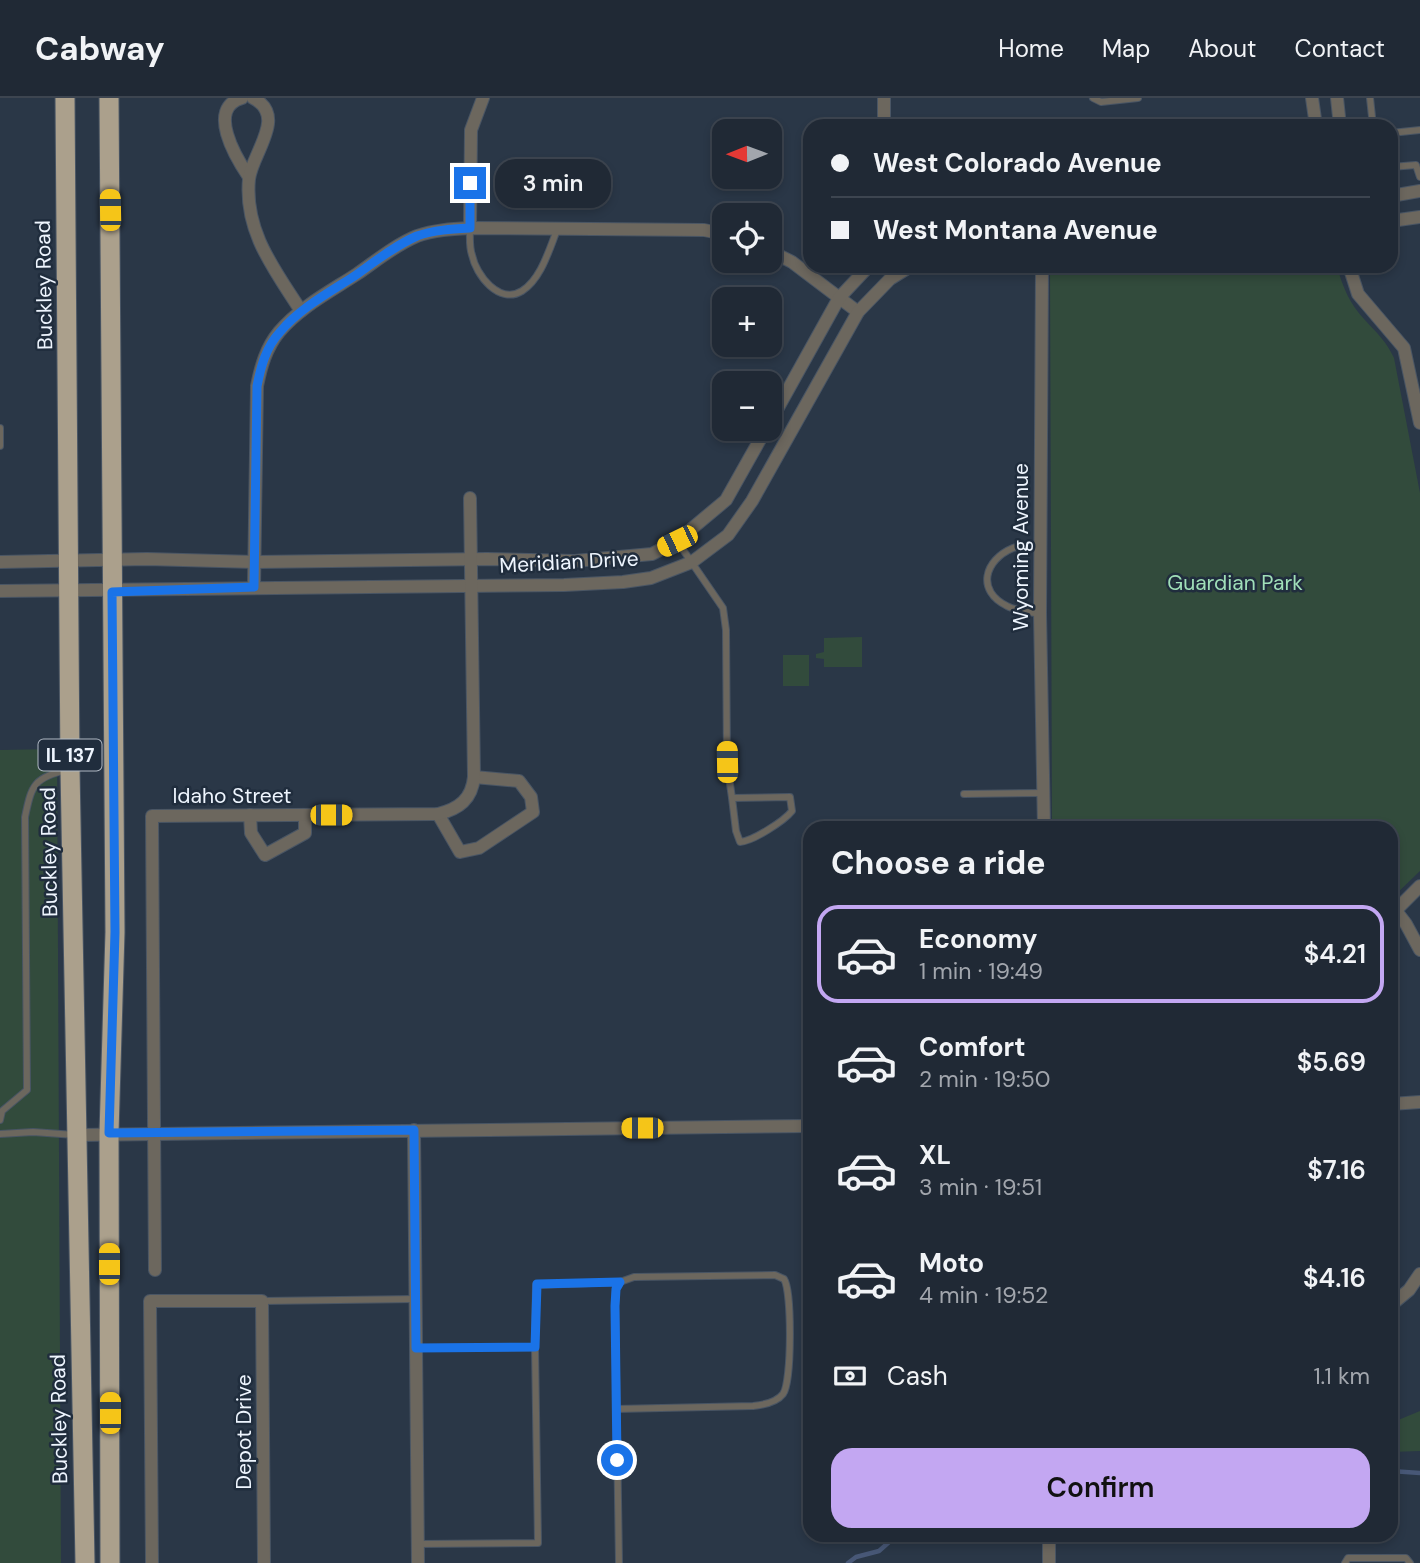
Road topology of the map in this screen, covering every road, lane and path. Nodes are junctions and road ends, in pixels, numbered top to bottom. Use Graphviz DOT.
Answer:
graph roads {
  1 [pos="65,98"];
  2 [pos="109,98"];
  3 [pos="242,98"];
  4 [pos="253,98"];
  5 [pos="483,98"];
  6 [pos="884,98"];
  7 [pos="1093,98"];
  8 [pos="1138,98"];
  9 [pos="1312,98"];
  10 [pos="1337,98"];
  11 [pos="1370,98"];
  12 [pos="884,119"];
  13 [pos="1315,119"];
  14 [pos="1339,119"];
  15 [pos="1372,119"];
  16 [pos="1420,130"];
  17 [pos="1398,132"];
  18 [pos="1418,164"];
  19 [pos="1398,166"];
  20 [pos="249,177"];
  21 [pos="1420,177"];
  22 [pos="1420,191"];
  23 [pos="1398,195"];
  24 [pos="1420,217"];
  25 [pos="1398,220"];
  26 [pos="470,228"];
  27 [pos="557,230"];
  28 [pos="712,232"];
  29 [pos="782,257"];
  30 [pos="803,270"];
  31 [pos="806,273"];
  32 [pos="862,273"];
  33 [pos="898,273"];
  34 [pos="1042,273"];
  35 [pos="1351,273"];
  36 [pos="839,298"];
  37 [pos="301,311"];
  38 [pos="858,312"];
  39 [pos="782,400"];
  40 [pos="1420,423"];
  41 [pos="0,428"];
  42 [pos="759,441"];
  43 [pos="0,446"];
  44 [pos="471,498"];
  45 [pos="677,541"];
  46 [pos="1041,544"];
  47 [pos="112,559"];
  48 [pos="69,560"];
  49 [pos="471,560"];
  50 [pos="0,562"];
  51 [pos="255,562"];
  52 [pos="692,562"];
  53 [pos="472,585"];
  54 [pos="254,587"];
  55 [pos="0,591"];
  56 [pos="69,592"];
  57 [pos="112,592"];
  58 [pos="1040,614"];
  59 [pos="70,769"];
  60 [pos="474,777"];
  61 [pos="1044,793"];
  62 [pos="964,794"];
  63 [pos="732,798"];
  64 [pos="438,814"];
  65 [pos="305,815"];
  66 [pos="250,816"];
  67 [pos="1044,821"];
  68 [pos="1420,886"];
  69 [pos="1398,908"];
  70 [pos="1398,917"];
  71 [pos="1420,950"];
  72 [pos="1420,1101"];
  73 [pos="1398,1103"];
  74 [pos="0,1120"];
  75 [pos="803,1126"];
  76 [pos="414,1130"];
  77 [pos="109,1133"];
  78 [pos="154,1133"];
  79 [pos="0,1134"];
  80 [pos="78,1135"];
  81 [pos="155,1270"];
  82 [pos="1420,1274"];
  83 [pos="620,1282"];
  84 [pos="416,1299"];
  85 [pos="1398,1299"];
  86 [pos="262,1301"];
  87 [pos="535,1347"];
  88 [pos="416,1348"];
  89 [pos="616,1409"];
  90 [pos="1049,1542"];
  91 [pos="418,1544"];
  92 [pos="85,1563"];
  93 [pos="110,1563"];
  94 [pos="152,1563"];
  95 [pos="264,1563"];
  96 [pos="418,1563"];
  97 [pos="619,1563"];
  98 [pos="1049,1563"];
  99 [pos="1345,1563"];
  100 [pos="1410,1563"];
  1 -- 48 [label="highway, Buckley Road / IL 137"];
  2 -- 47 [label="highway, IL 137"];
  3 -- 20 [label="street"];
  4 -- 20 [label="street"];
  5 -- 26 [label="street"];
  6 -- 12 [label="street"];
  7 -- 8 [label="lane"];
  9 -- 13 [label="street"];
  10 -- 14 [label="street"];
  11 -- 15 [label="lane"];
  16 -- 17 [label="lane"];
  18 -- 19 [label="lane"];
  18 -- 21 [label="lane"];
  20 -- 37 [label="street"];
  22 -- 23 [label="street"];
  24 -- 25 [label="street"];
  26 -- 27 [label="street"];
  26 -- 27 [label="lane"];
  26 -- 37 [label="street"];
  27 -- 28 [label="street"];
  29 -- 30 [label="street"];
  31 -- 36 [label="street"];
  32 -- 36 [label="street"];
  33 -- 38 [label="street, Meridian Drive"];
  34 -- 46 [label="street, Wyoming Avenue"];
  35 -- 40 [label="street"];
  36 -- 38 [label="street"];
  36 -- 39 [label="street"];
  37 -- 51 [label="street"];
  38 -- 52 [label="street, Meridian Drive"];
  41 -- 43 [label="lane"];
  42 -- 45 [label="street, Meridian Drive"];
  44 -- 49 [label="street"];
  45 -- 49 [label="street, Meridian Drive"];
  45 -- 52 [label="lane"];
  46 -- 58 [label="street, Wyoming Avenue"];
  46 -- 58 [label="lane"];
  47 -- 48 [label="street, Meridian Drive"];
  47 -- 51 [label="street, Meridian Drive"];
  47 -- 57 [label="highway, IL 137"];
  48 -- 50 [label="street, Meridian Drive"];
  48 -- 56 [label="highway, Buckley Road / IL 137"];
  49 -- 51 [label="street, Meridian Drive"];
  49 -- 53 [label="street"];
  51 -- 54 [label="street"];
  52 -- 53 [label="street, Meridian Drive"];
  52 -- 63 [label="lane"];
  53 -- 54 [label="street, Meridian Drive"];
  53 -- 60 [label="street"];
  54 -- 57 [label="street, Meridian Drive"];
  55 -- 56 [label="street, Meridian Drive"];
  56 -- 57 [label="street, Meridian Drive"];
  56 -- 59 [label="highway, Buckley Road / IL 137"];
  57 -- 77 [label="highway, IL 137"];
  58 -- 61 [label="street, Wyoming Avenue"];
  59 -- 74 [label="lane"];
  59 -- 80 [label="highway, Buckley Road / IL 137"];
  60 -- 64 [label="street"];
  60 -- 64 [label="street"];
  61 -- 62 [label="lane"];
  61 -- 67 [label="street, Wyoming Avenue"];
  63 -- 63 [label="lane"];
  64 -- 65 [label="street, Idaho Street"];
  65 -- 66 [label="street, Idaho Street"];
  65 -- 66 [label="street"];
  66 -- 78 [label="street, Idaho Street"];
  68 -- 69 [label="street"];
  70 -- 71 [label="street"];
  72 -- 73 [label="street"];
  75 -- 76 [label="street"];
  76 -- 78 [label="street"];
  76 -- 84 [label="street"];
  77 -- 78 [label="street"];
  77 -- 80 [label="street"];
  77 -- 93 [label="highway, IL 137"];
  78 -- 81 [label="street"];
  79 -- 80 [label="lane"];
  80 -- 92 [label="highway, Buckley Road / IL 137"];
  82 -- 85 [label="street"];
  83 -- 87 [label="lane"];
  83 -- 89 [label="lane"];
  83 -- 89 [label="lane"];
  84 -- 86 [label="lane"];
  84 -- 88 [label="street"];
  86 -- 94 [label="street"];
  86 -- 95 [label="street, Depot Drive"];
  87 -- 88 [label="lane"];
  87 -- 91 [label="lane"];
  88 -- 91 [label="street"];
  89 -- 97 [label="lane"];
  90 -- 98 [label="street"];
  91 -- 96 [label="street"];
  99 -- 100 [label="lane"];
}
